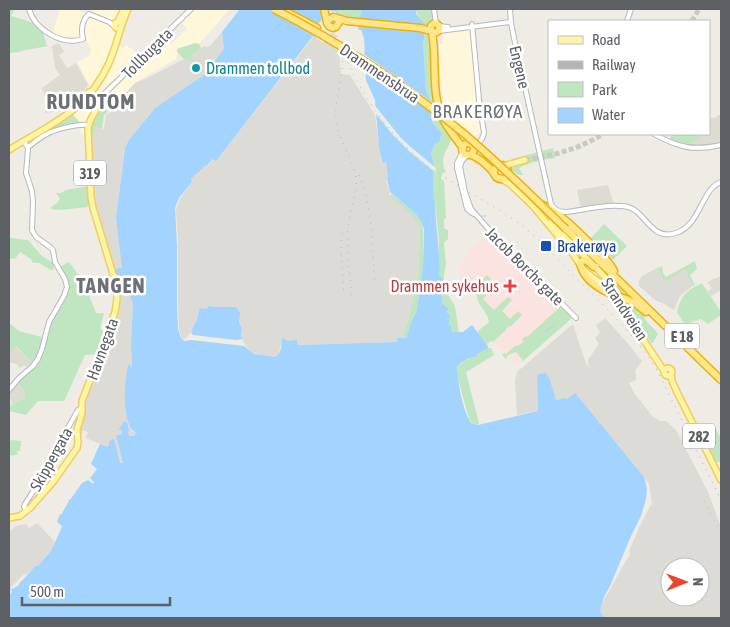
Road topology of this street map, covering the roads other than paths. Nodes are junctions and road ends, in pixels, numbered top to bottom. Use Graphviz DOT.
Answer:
graph roads {
  1 [pos="30,9"];
  2 [pos="127,9"];
  3 [pos="191,9"];
  4 [pos="274,9"];
  5 [pos="281,9"];
  6 [pos="434,9"];
  7 [pos="510,9"];
  8 [pos="330,16"];
  9 [pos="510,20"];
  10 [pos="118,25"];
  11 [pos="472,25"];
  12 [pos="432,28"];
  13 [pos="90,93"];
  14 [pos="98,101"];
  15 [pos="88,126"];
  16 [pos="38,132"];
  17 [pos="656,135"];
  18 [pos="24,141"];
  19 [pos="721,145"];
  20 [pos="28,147"];
  21 [pos="9,150"];
  22 [pos="469,150"];
  23 [pos="502,170"];
  24 [pos="500,178"];
  25 [pos="721,182"];
  26 [pos="522,190"];
  27 [pos="554,226"];
  28 [pos="567,227"];
  29 [pos="558,236"];
  30 [pos="580,252"];
  31 [pos="580,265"];
  32 [pos="596,267"];
  33 [pos="614,271"];
  34 [pos="576,318"];
  35 [pos="685,345"];
  36 [pos="667,372"];
  37 [pos="721,374"];
  38 [pos="721,380"];
  39 [pos="9,390"];
  40 [pos="80,409"];
  41 [pos="721,480"];
  42 [pos="27,511"];
  43 [pos="11,518"];
  1 -- 10 [label="main road"];
  2 -- 10 [label="main road"];
  3 -- 14 [label="main road, Tollbugata"];
  4 -- 28 [label="highway, Drammensbrua / E 18, bridge"];
  5 -- 28 [label="highway, Drammensbrua / E 18, bridge"];
  6 -- 12 [label="main road"];
  7 -- 9 [label="main road, Engene"];
  8 -- 12 [label="highway"];
  9 -- 11 [label="main road"];
  9 -- 25 [label="main road, Engene"];
  10 -- 13 [label="main road"];
  11 -- 12 [label="main road"];
  11 -- 22 [label="main road"];
  12 -- 22 [label="highway"];
  13 -- 14 [label="main road"];
  13 -- 16 [label="main road"];
  13 -- 16 [label="main road"];
  14 -- 15 [label="main road, 319"];
  15 -- 20 [label="main road"];
  15 -- 40 [label="main road, Havnegata / 319"];
  16 -- 18 [label="main road"];
  17 -- 19 [label="main road"];
  18 -- 20 [label="main road"];
  18 -- 21 [label="main road"];
  20 -- 39 [label="main road"];
  22 -- 23 [label="highway"];
  22 -- 34 [label="main road, Jacob Borchs gate"];
  23 -- 24 [label="highway"];
  23 -- 26 [label="main road, E 18"];
  24 -- 29 [label="main road, E 18"];
  26 -- 27 [label="main road, 282"];
  26 -- 33 [label="highway, E 18"];
  27 -- 29 [label="main road, 282"];
  27 -- 30 [label="main road, 282"];
  28 -- 33 [label="highway, E 18"];
  28 -- 35 [label="highway, E 18"];
  29 -- 30 [label="main road, 282"];
  29 -- 31 [label="main road, E 18"];
  30 -- 32 [label="main road, Strandveien / 282"];
  31 -- 32 [label="highway"];
  31 -- 35 [label="highway, E 18, bridge"];
  31 -- 36 [label="main road, Strandveien / 282"];
  32 -- 36 [label="main road, Strandveien / 282"];
  33 -- 37 [label="highway, E 18"];
  35 -- 38 [label="highway, E 18"];
  36 -- 41 [label="main road, Strandveien / 282"];
  40 -- 42 [label="main road, Skippergata"];
  40 -- 42 [label="main road, Havnegata / 319"];
  42 -- 43 [label="main road, Havnegata / 319"];
}
